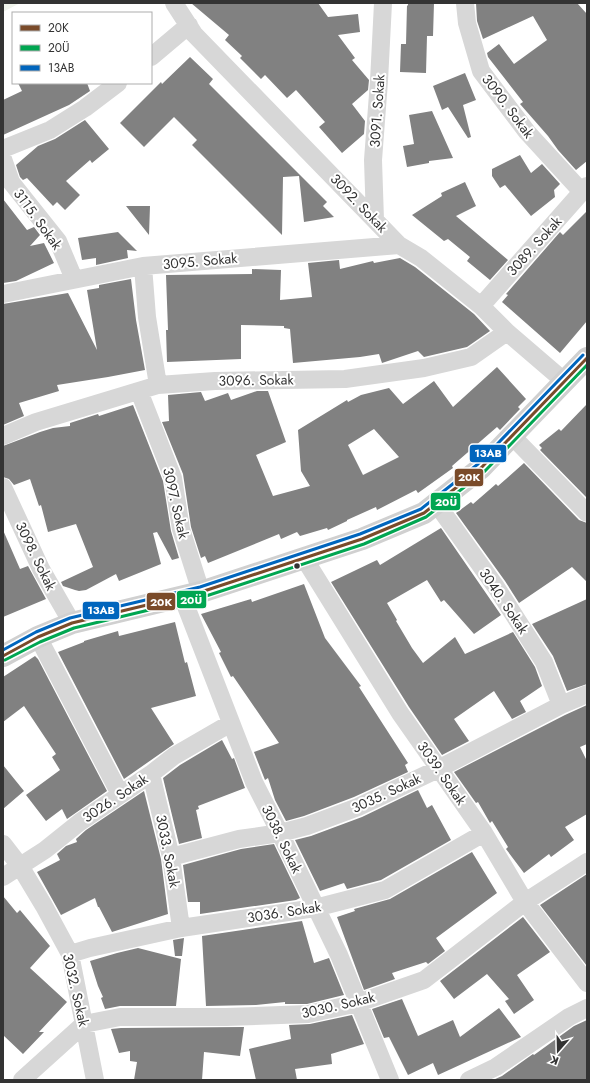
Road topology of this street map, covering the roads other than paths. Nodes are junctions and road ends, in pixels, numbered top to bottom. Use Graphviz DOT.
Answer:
graph roads {
  1 [pos="174,3"];
  2 [pos="383,3"];
  3 [pos="465,3"];
  4 [pos="189,25"];
  5 [pos="152,56"];
  6 [pos="117,84"];
  7 [pos="3,149"];
  8 [pos="3,159"];
  9 [pos="585,189"];
  10 [pos="375,220"];
  11 [pos="399,245"];
  12 [pos="143,266"];
  13 [pos="74,279"];
  14 [pos="3,294"];
  15 [pos="481,306"];
  16 [pos="507,332"];
  17 [pos="587,358"];
  18 [pos="564,381"];
  19 [pos="158,385"];
  20 [pos="140,391"];
  21 [pos="3,436"];
  22 [pos="512,436"];
  23 [pos="3,487"];
  24 [pos="436,503"];
  25 [pos="587,513"];
  26 [pos="304,558"];
  27 [pos="192,594"];
  28 [pos="72,623"];
  29 [pos="38,637"];
  30 [pos="3,656"];
  31 [pos="587,694"];
  32 [pos="561,705"];
  33 [pos="231,723"];
  34 [pos="438,769"];
  35 [pos="151,774"];
  36 [pos="120,794"];
  37 [pos="280,833"];
  38 [pos="484,833"];
  39 [pos="3,844"];
  40 [pos="171,856"];
  41 [pos="587,862"];
  42 [pos="20,866"];
  43 [pos="3,877"];
  44 [pos="525,902"];
  45 [pos="315,908"];
  46 [pos="181,928"];
  47 [pos="70,954"];
  48 [pos="587,983"];
  49 [pos="358,1003"];
  50 [pos="587,1008"];
  51 [pos="84,1024"];
  52 [pos="22,1080"];
  53 [pos="95,1080"];
  54 [pos="390,1080"];
  55 [pos="469,1080"];
  1 -- 4 [label="street, 3092. Sokak"];
  2 -- 10 [label="street, 3091. Sokak"];
  3 -- 9 [label="street, 3090. Sokak"];
  4 -- 5 [label="street"];
  4 -- 10 [label="street, 3092. Sokak"];
  6 -- 7 [label="street"];
  8 -- 13 [label="street, 3115. Sokak"];
  9 -- 15 [label="street, 3089. Sokak"];
  10 -- 11 [label="street, 3092. Sokak"];
  11 -- 12 [label="street, 3095. Sokak"];
  11 -- 15 [label="street, 3092. Sokak"];
  12 -- 13 [label="street, 3095. Sokak"];
  12 -- 19 [label="street"];
  13 -- 14 [label="street, 3095. Sokak"];
  15 -- 16 [label="street, 3092. Sokak"];
  16 -- 18 [label="street, 3092. Sokak"];
  16 -- 19 [label="street, 3096. Sokak"];
  17 -- 18 [label="street"];
  18 -- 22 [label="street"];
  19 -- 20 [label="street, 3096. Sokak"];
  20 -- 21 [label="street, 3096. Sokak"];
  20 -- 27 [label="street, 3097. Sokak"];
  22 -- 24 [label="street"];
  22 -- 25 [label="street"];
  23 -- 28 [label="street, 3098. Sokak"];
  24 -- 26 [label="street"];
  24 -- 32 [label="street, 3040. Sokak"];
  26 -- 27 [label="street"];
  26 -- 34 [label="street, 3039. Sokak"];
  27 -- 28 [label="street"];
  27 -- 33 [label="street, 3038. Sokak"];
  28 -- 29 [label="street"];
  29 -- 30 [label="street"];
  29 -- 36 [label="street"];
  31 -- 32 [label="street, 3035. Sokak"];
  32 -- 34 [label="street, 3035. Sokak"];
  33 -- 35 [label="street, 3026. Sokak"];
  33 -- 37 [label="street, 3038. Sokak"];
  34 -- 37 [label="street, 3035. Sokak"];
  34 -- 38 [label="street, 3039. Sokak"];
  35 -- 36 [label="street, 3026. Sokak"];
  35 -- 40 [label="street, 3033. Sokak"];
  36 -- 42 [label="street, 3026. Sokak"];
  37 -- 40 [label="street, 3035. Sokak"];
  37 -- 45 [label="street, 3038. Sokak"];
  38 -- 44 [label="street, 3039. Sokak"];
  38 -- 45 [label="street, 3036. Sokak"];
  39 -- 42 [label="street, 3032. Sokak"];
  40 -- 46 [label="street, 3033. Sokak"];
  41 -- 44 [label="street, 3030. Sokak"];
  42 -- 43 [label="street, 3026. Sokak"];
  42 -- 47 [label="street, 3032. Sokak"];
  44 -- 48 [label="street, 3039. Sokak"];
  44 -- 49 [label="street, 3030. Sokak"];
  45 -- 46 [label="street, 3036. Sokak"];
  45 -- 49 [label="street, 3038. Sokak"];
  46 -- 47 [label="street, 3036. Sokak"];
  47 -- 51 [label="street, 3032. Sokak"];
  49 -- 51 [label="street, 3030. Sokak"];
  49 -- 54 [label="street, 3038. Sokak"];
  50 -- 55 [label="street"];
  51 -- 52 [label="street, 3030. Sokak"];
  51 -- 53 [label="street, 3032. Sokak"];
}
